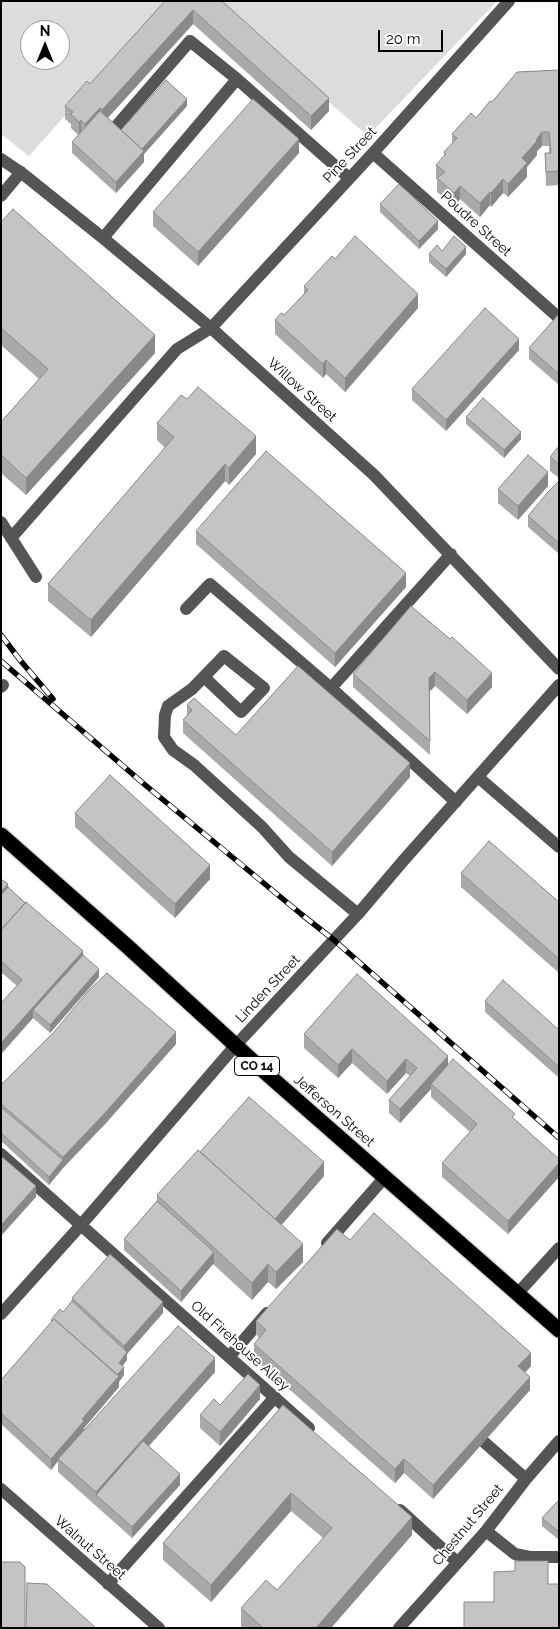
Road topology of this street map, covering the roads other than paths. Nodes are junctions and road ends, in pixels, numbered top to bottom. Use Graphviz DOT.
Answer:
graph roads {
  1 [pos="508,1"];
  2 [pos="237,79"];
  3 [pos="113,130"];
  4 [pos="373,152"];
  5 [pos="1,159"];
  6 [pos="21,172"];
  7 [pos="349,178"];
  8 [pos="1,196"];
  9 [pos="103,238"];
  10 [pos="559,318"];
  11 [pos="211,328"];
  12 [pos="1,522"];
  13 [pos="11,538"];
  14 [pos="451,554"];
  15 [pos="36,577"];
  16 [pos="186,609"];
  17 [pos="559,669"];
  18 [pos="204,678"];
  19 [pos="559,685"];
  20 [pos="331,688"];
  21 [pos="478,777"];
  22 [pos="456,802"];
  23 [pos="1,834"];
  24 [pos="559,847"];
  25 [pos="358,914"];
  26 [pos="236,1046"];
  27 [pos="1,1154"];
  28 [pos="385,1177"];
  29 [pos="81,1225"];
  30 [pos="559,1248"];
  31 [pos="319,1253"];
  32 [pos="518,1293"];
  33 [pos="274,1305"];
  34 [pos="1,1314"];
  35 [pos="559,1330"];
  36 [pos="229,1356"];
  37 [pos="275,1397"];
  38 [pos="318,1436"];
  39 [pos="559,1441"];
  40 [pos="484,1442"];
  41 [pos="526,1479"];
  42 [pos="1,1489"];
  43 [pos="390,1502"];
  44 [pos="486,1531"];
  45 [pos="559,1557"];
  46 [pos="457,1562"];
  47 [pos="108,1584"];
  48 [pos="159,1628"];
  49 [pos="399,1628"];
  1 -- 4 [label="street, Pine Street"];
  2 -- 3 [label="street"];
  2 -- 7 [label="street"];
  2 -- 9 [label="street"];
  4 -- 7 [label="street, Pine Street"];
  4 -- 10 [label="street, Poudre Street"];
  5 -- 6 [label="street, Willow Street"];
  6 -- 8 [label="street"];
  6 -- 9 [label="street, Willow Street"];
  7 -- 11 [label="street, Pine Street"];
  9 -- 11 [label="street, Willow Street"];
  11 -- 13 [label="street, Pine Street"];
  11 -- 14 [label="street, Willow Street"];
  12 -- 13 [label="street"];
  13 -- 15 [label="street"];
  14 -- 17 [label="street, Willow Street"];
  14 -- 20 [label="street"];
  16 -- 20 [label="street"];
  18 -- 18 [label="street"];
  18 -- 25 [label="street"];
  19 -- 21 [label="street, Linden Street"];
  20 -- 22 [label="street"];
  21 -- 22 [label="street, Linden Street"];
  21 -- 24 [label="street"];
  22 -- 25 [label="street, Linden Street"];
  23 -- 26 [label="highway, Jefferson Street / CO 14"];
  25 -- 26 [label="street, Linden Street"];
  26 -- 28 [label="highway, Jefferson Street / CO 14"];
  26 -- 29 [label="street, Linden Street"];
  27 -- 29 [label="street, Old Firehouse Alley"];
  28 -- 31 [label="street"];
  28 -- 32 [label="highway, Jefferson Street / CO 14"];
  29 -- 34 [label="street, Linden Street"];
  29 -- 36 [label="street, Old Firehouse Alley"];
  30 -- 32 [label="street"];
  32 -- 35 [label="highway, Jefferson Street / CO 14"];
  33 -- 36 [label="street"];
  36 -- 37 [label="street, Old Firehouse Alley"];
  37 -- 38 [label="street, Old Firehouse Alley"];
  37 -- 47 [label="street"];
  39 -- 41 [label="street, Chestnut Street"];
  40 -- 41 [label="street"];
  41 -- 44 [label="street, Chestnut Street"];
  42 -- 47 [label="street, Walnut Street"];
  43 -- 46 [label="street"];
  44 -- 45 [label="street"];
  44 -- 46 [label="street, Chestnut Street"];
  46 -- 49 [label="street, Chestnut Street"];
  47 -- 48 [label="street, Walnut Street"];
}
